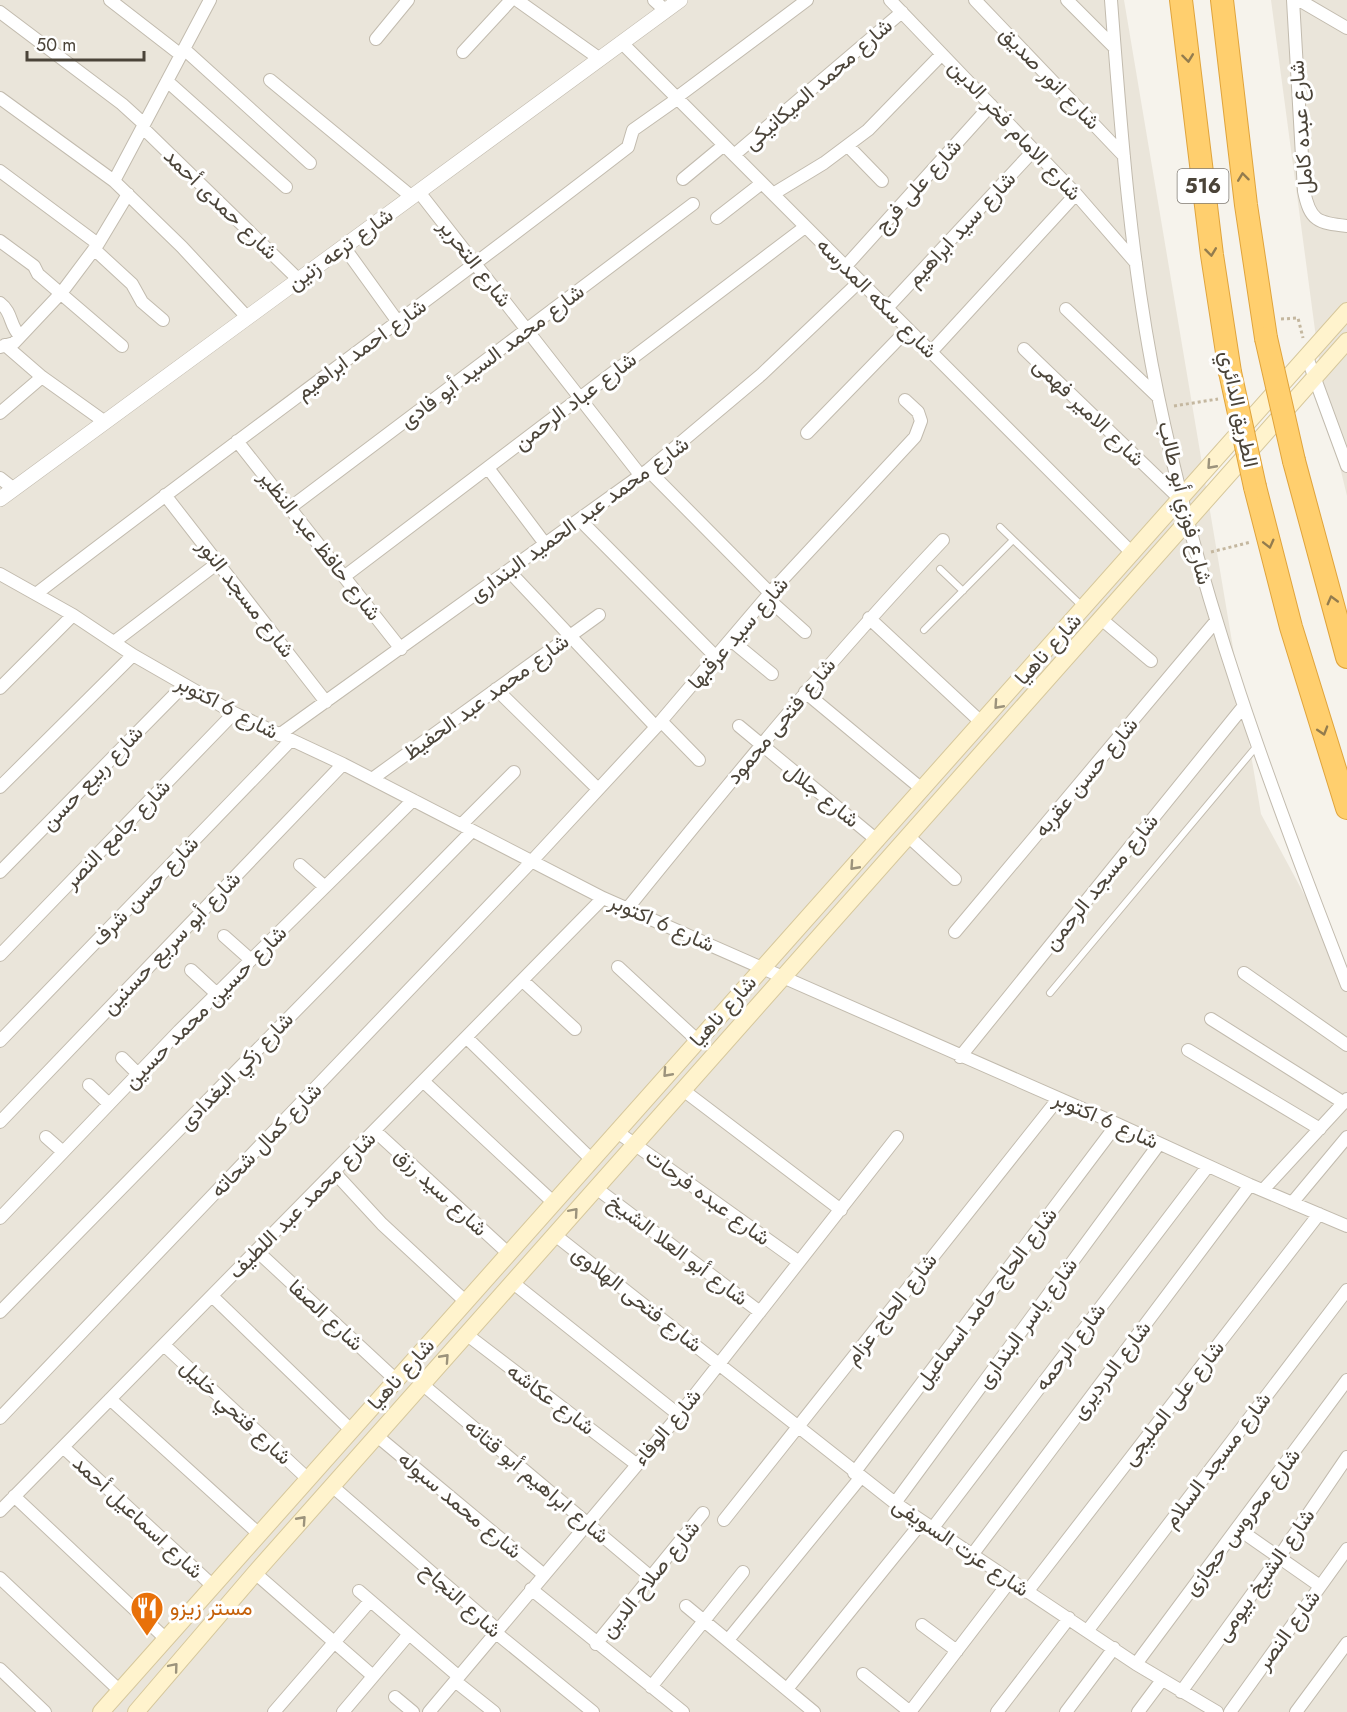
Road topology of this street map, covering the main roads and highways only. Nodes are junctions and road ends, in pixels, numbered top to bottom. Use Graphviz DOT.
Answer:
graph roads {
  1 [pos="1181,0"];
  2 [pos="1222,0"];
  3 [pos="1347,311"];
  4 [pos="1347,340"];
  5 [pos="1347,657"];
  6 [pos="950,759"];
  7 [pos="963,772"];
  8 [pos="1347,808"];
  9 [pos="101,1712"];
  10 [pos="136,1712"];
  1 -- 8 [label="highway, الطريق الدائري / 516, one-way, bridge"];
  5 -- 2 [label="highway, الطريق الدائري / 516, one-way, bridge"];
  3 -- 6 [label="main road, شارع ناهيا, one-way"];
  4 -- 7 [label="main road, شارع ناهيا"];
  6 -- 7 [label="main road"];
  6 -- 9 [label="main road, شارع ناهيا, one-way"];
  10 -- 7 [label="main road, شارع ناهيا, one-way"];
}
